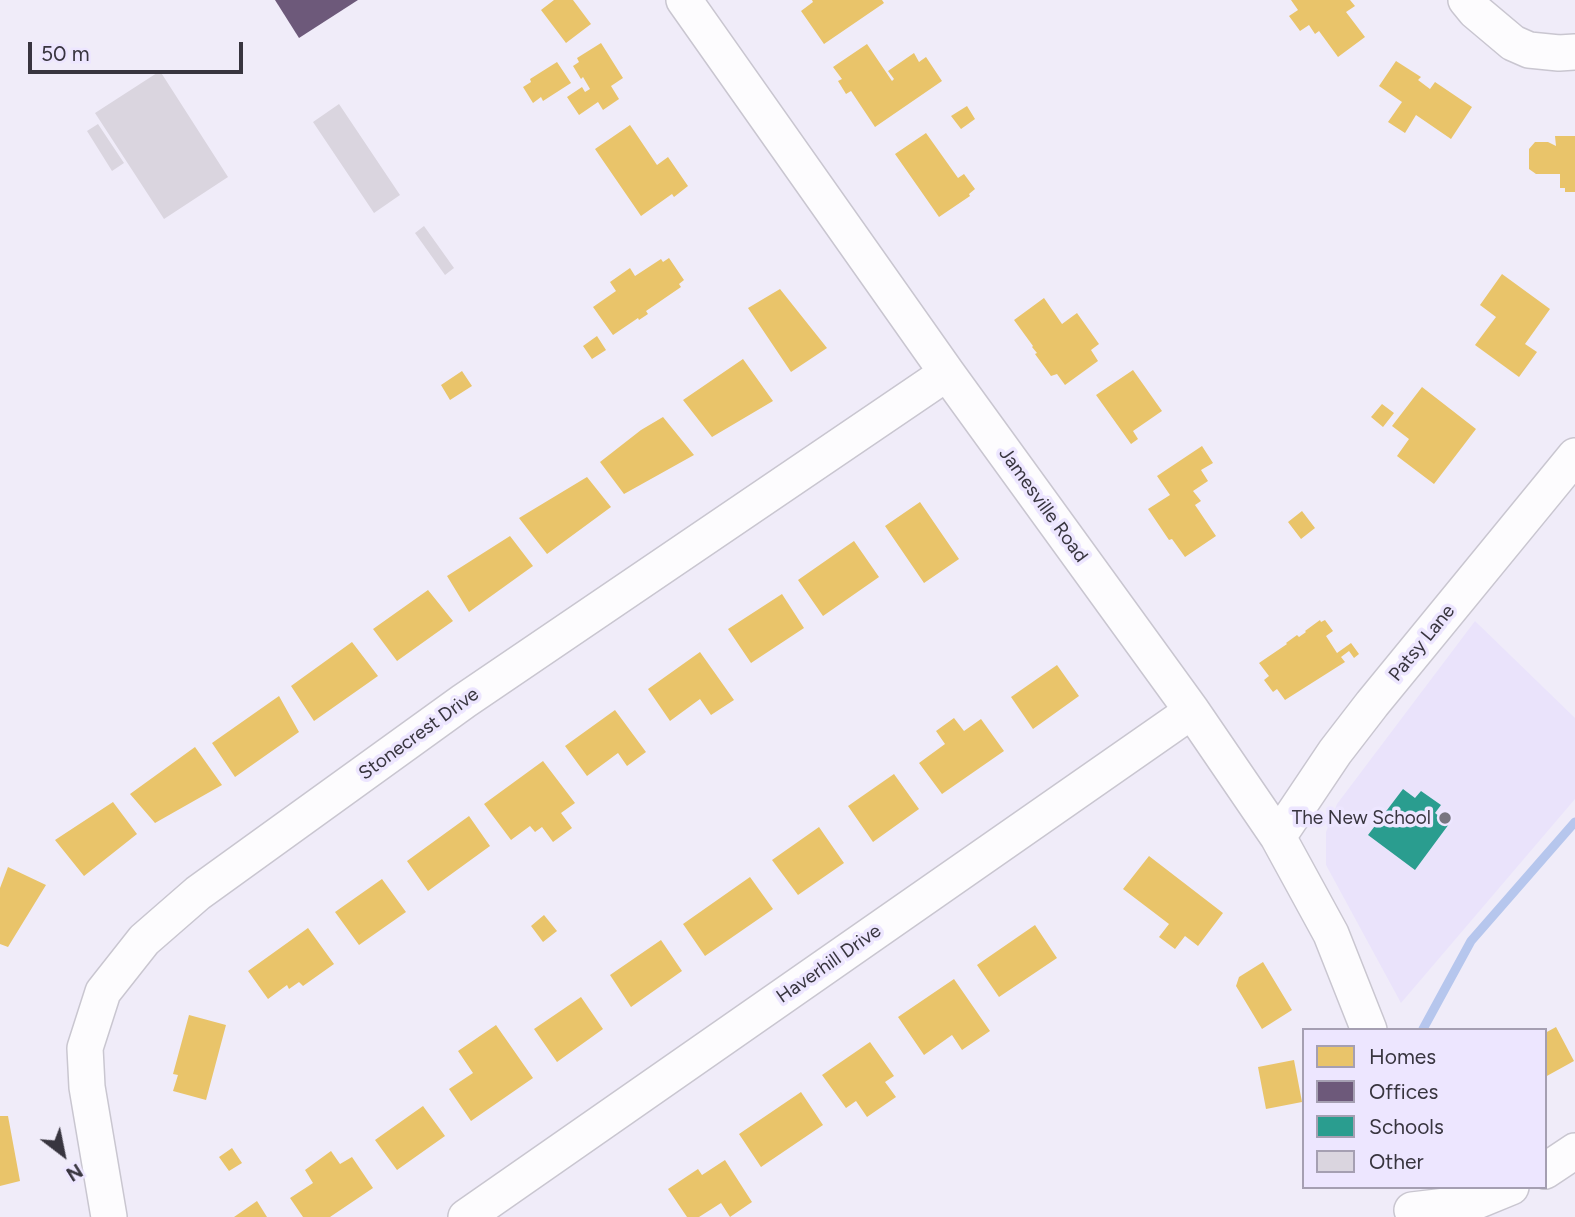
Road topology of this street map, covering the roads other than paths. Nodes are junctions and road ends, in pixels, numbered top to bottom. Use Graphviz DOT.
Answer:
graph roads {
  1 [pos="684,0"];
  2 [pos="1466,0"];
  3 [pos="1575,52"];
  4 [pos="947,373"];
  5 [pos="1568,471"];
  6 [pos="1192,711"];
  7 [pos="1278,837"];
  8 [pos="1368,1028"];
  9 [pos="1575,1151"];
  10 [pos="1547,1170"];
  11 [pos="1506,1189"];
  12 [pos="1411,1205"];
  13 [pos="109,1217"];
  14 [pos="467,1217"];
  1 -- 4 [label="street, Jamesville Road"];
  2 -- 3 [label="street"];
  4 -- 6 [label="street, Jamesville Road"];
  4 -- 13 [label="street, Stonecrest Drive"];
  5 -- 7 [label="street, Patsy Lane"];
  6 -- 7 [label="street, Jamesville Road"];
  6 -- 14 [label="street, Haverhill Drive"];
  7 -- 8 [label="street, Jamesville Road"];
  9 -- 10 [label="street"];
  11 -- 12 [label="street"];
}
